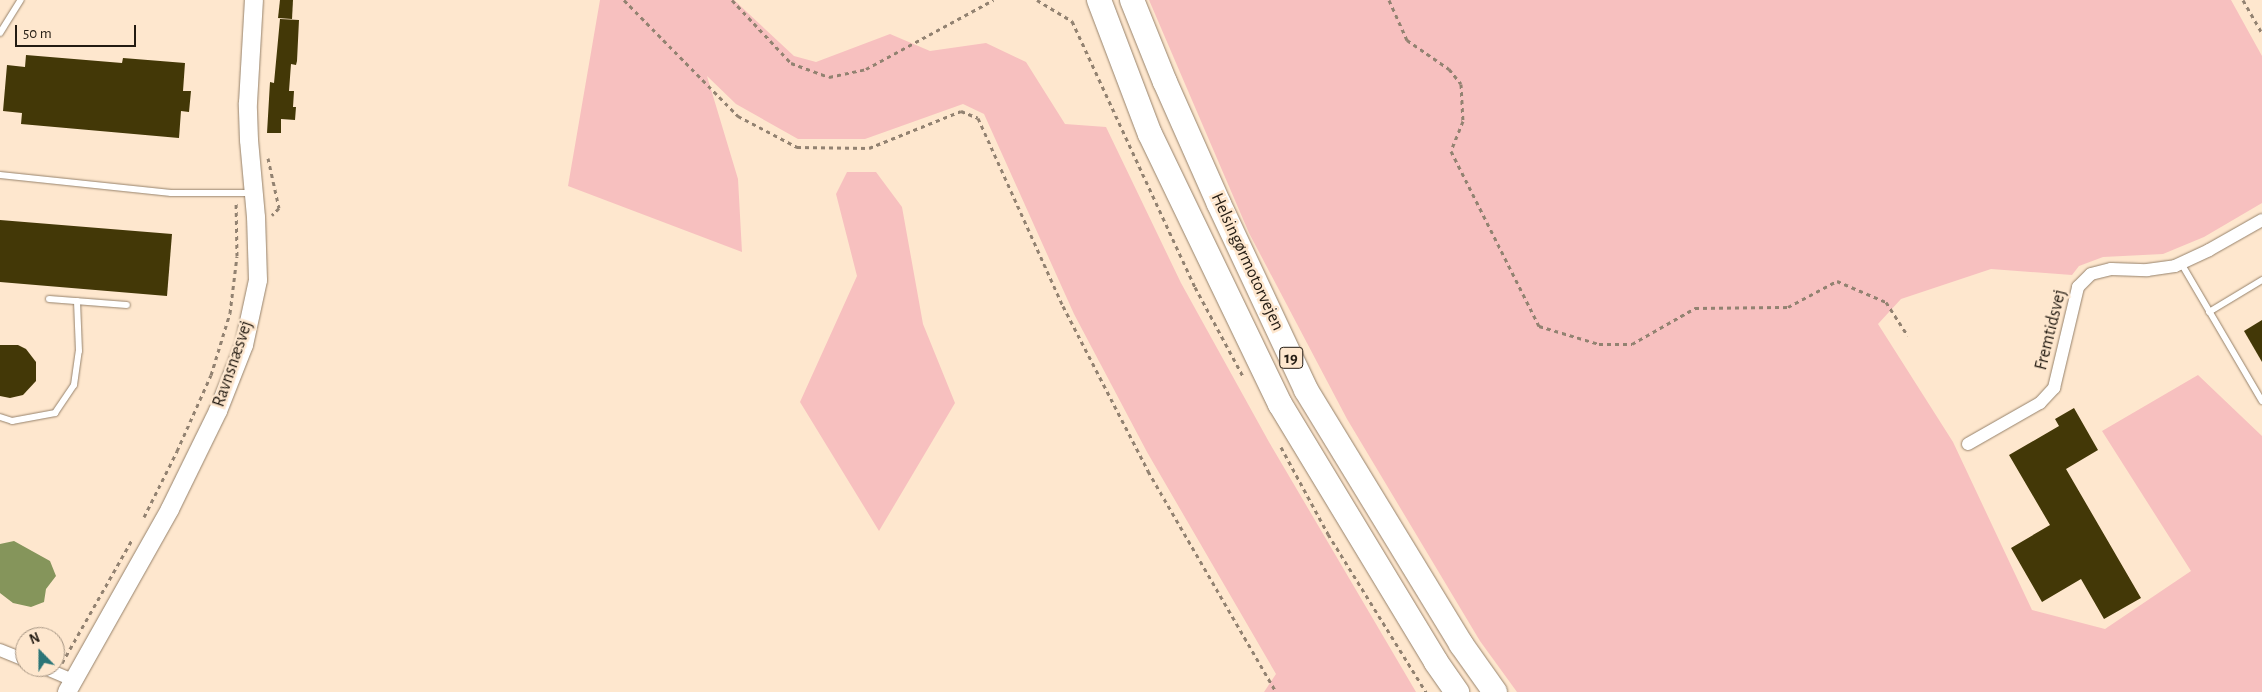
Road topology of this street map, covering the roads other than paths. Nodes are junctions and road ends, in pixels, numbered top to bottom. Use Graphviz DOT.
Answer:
graph roads {
  1 [pos="21,0"];
  2 [pos="254,0"];
  3 [pos="1099,0"];
  4 [pos="1132,0"];
  5 [pos="0,33"];
  6 [pos="0,175"];
  7 [pos="254,193"];
  8 [pos="2262,220"];
  9 [pos="2181,263"];
  10 [pos="2262,280"];
  11 [pos="49,299"];
  12 [pos="77,302"];
  13 [pos="127,305"];
  14 [pos="2209,312"];
  15 [pos="2262,401"];
  16 [pos="0,417"];
  17 [pos="1968,444"];
  18 [pos="0,650"];
  19 [pos="15,656"];
  20 [pos="60,677"];
  21 [pos="70,686"];
  22 [pos="1457,692"];
  23 [pos="1495,692"];
  1 -- 5 [label="lane"];
  2 -- 7 [label="main road, Ravnsnæsvej"];
  3 -- 22 [label="highway, Helsingørmotorvejen / 19"];
  4 -- 23 [label="highway, Helsingørmotorvejen / 19"];
  6 -- 7 [label="lane"];
  7 -- 21 [label="main road, Ravnsnæsvej"];
  8 -- 9 [label="street, Fremtidsvej"];
  9 -- 14 [label="lane"];
  9 -- 17 [label="street, Fremtidsvej"];
  10 -- 14 [label="lane"];
  11 -- 12 [label="lane"];
  12 -- 13 [label="lane"];
  12 -- 16 [label="lane"];
  14 -- 15 [label="lane"];
  18 -- 19 [label="street"];
  20 -- 21 [label="street"];
}
